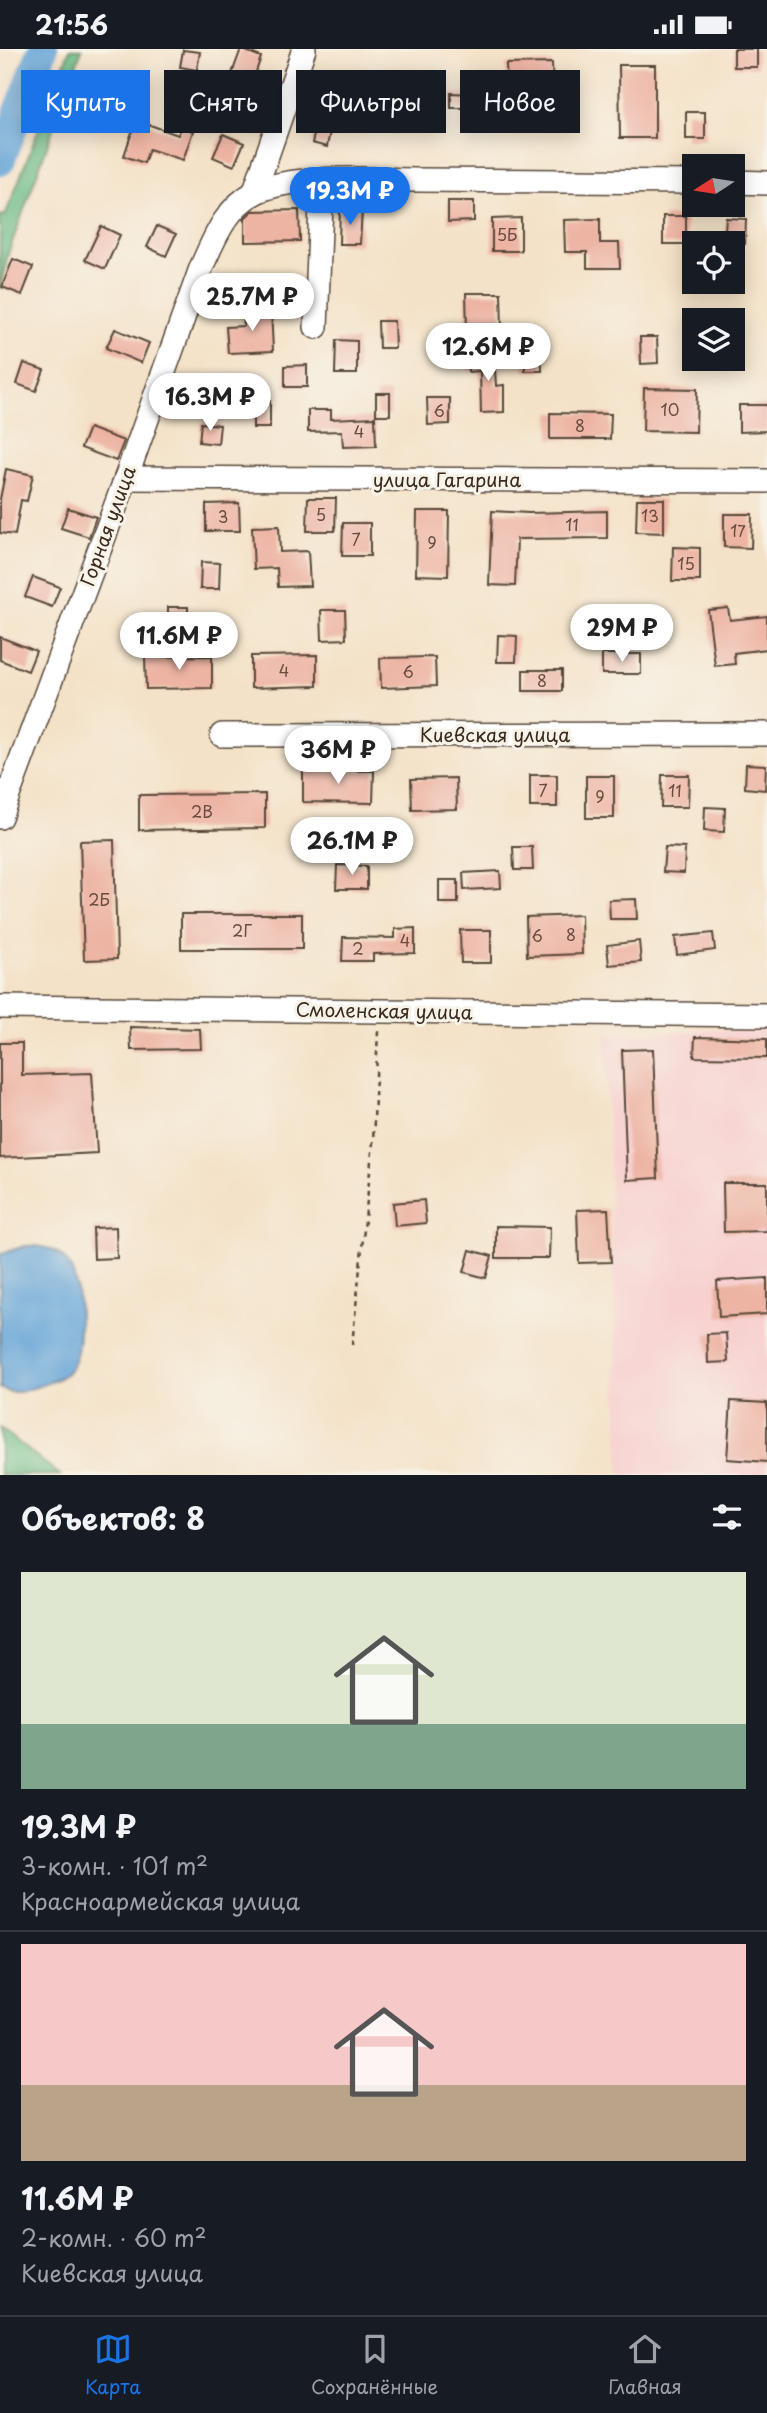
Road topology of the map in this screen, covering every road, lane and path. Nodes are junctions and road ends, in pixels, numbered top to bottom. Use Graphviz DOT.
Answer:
graph roads {
  1 [pos="304,49"];
  2 [pos="323,181"];
  3 [pos="682,182"];
  4 [pos="746,183"];
  5 [pos="767,183"];
  6 [pos="254,193"];
  7 [pos="316,327"];
  8 [pos="127,478"];
  9 [pos="767,481"];
  10 [pos="767,734"];
  11 [pos="222,735"];
  12 [pos="0,817"];
  13 [pos="0,1007"];
  14 [pos="379,1011"];
  15 [pos="767,1015"];
  16 [pos="352,1345"];
  1 -- 6 [label="street, Горная улица"];
  2 -- 3 [label="street"];
  2 -- 6 [label="street"];
  2 -- 7 [label="street"];
  4 -- 5 [label="street"];
  6 -- 8 [label="street, Горная улица"];
  8 -- 9 [label="street, улица Гагарина"];
  8 -- 12 [label="street, Горная улица"];
  10 -- 11 [label="street, Киевская улица"];
  13 -- 14 [label="street, Смоленская улица"];
  14 -- 15 [label="street, Смоленская улица"];
  14 -- 16 [label="path"];
}
